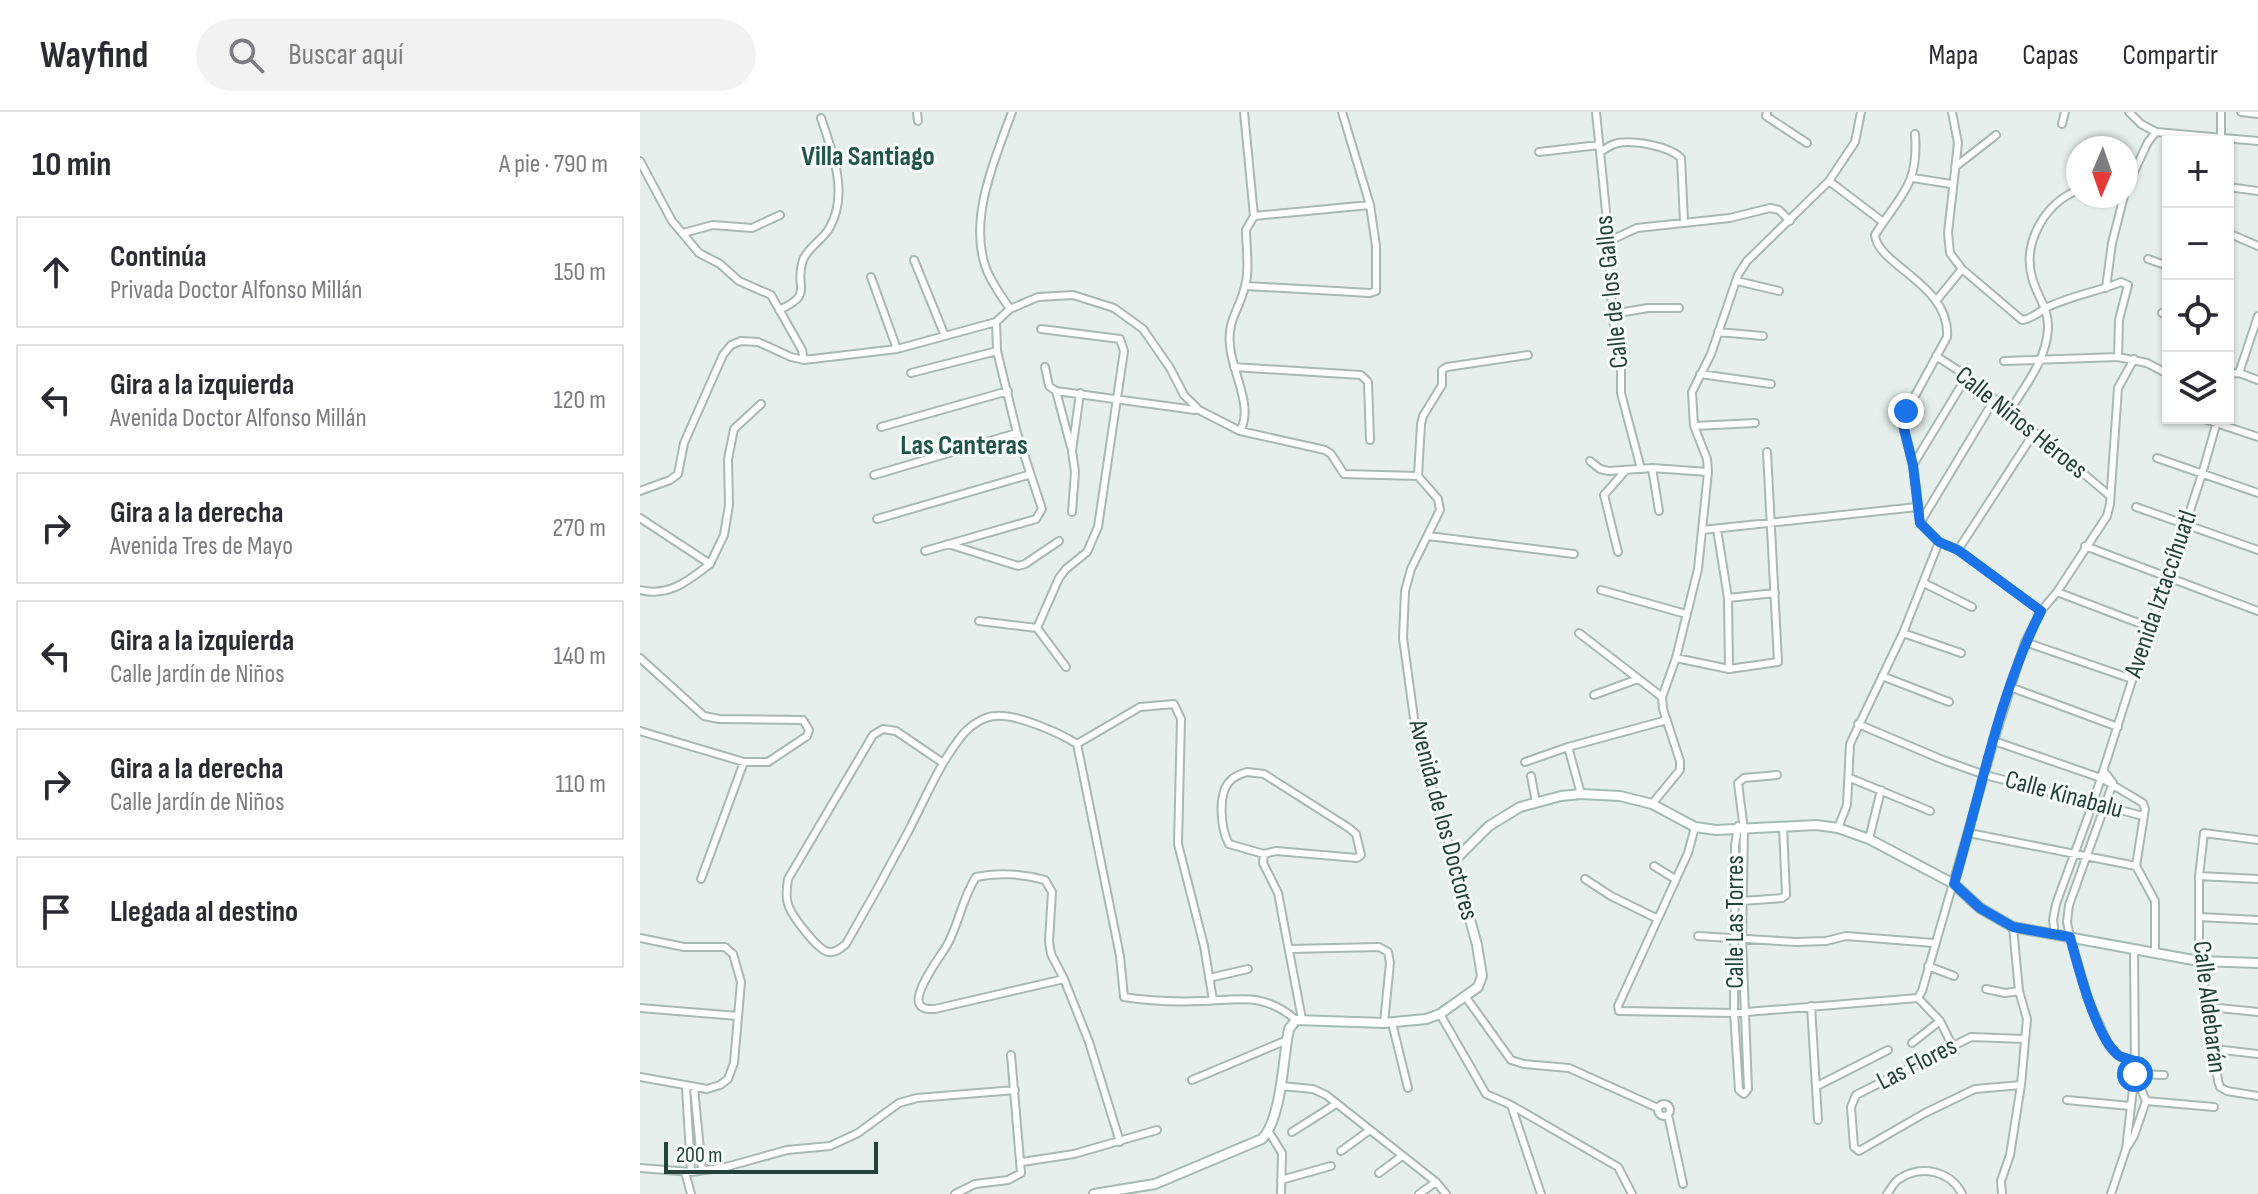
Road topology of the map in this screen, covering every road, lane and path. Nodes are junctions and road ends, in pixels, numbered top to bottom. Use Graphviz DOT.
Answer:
graph roads {
  1 [pos="917,112"];
  2 [pos="1012,112"];
  3 [pos="1244,112"];
  4 [pos="1342,112"];
  5 [pos="1596,112"];
  6 [pos="1767,112"];
  7 [pos="1861,112"];
  8 [pos="1952,112"];
  9 [pos="2065,112"];
  10 [pos="2129,112"];
  11 [pos="2221,112"];
  12 [pos="2241,112"];
  13 [pos="2258,114"];
  14 [pos="821,118"];
  15 [pos="918,121"];
  16 [pos="2062,124"];
  17 [pos="2156,132"];
  18 [pos="1915,134"];
  19 [pos="1996,135"];
  20 [pos="2188,136"];
  21 [pos="2221,136"];
  22 [pos="2234,140"];
  23 [pos="2258,141"];
  24 [pos="1807,143"];
  25 [pos="1600,148"];
  26 [pos="1539,152"];
  27 [pos="640,161"];
  28 [pos="2138,162"];
  29 [pos="1954,168"];
  30 [pos="1913,178"];
  31 [pos="1829,181"];
  32 [pos="1951,184"];
  33 [pos="2234,188"];
  34 [pos="2258,191"];
  35 [pos="2066,195"];
  36 [pos="1370,205"];
  37 [pos="2121,208"];
  38 [pos="780,215"];
  39 [pos="1254,216"];
  40 [pos="1790,221"];
  41 [pos="1684,222"];
  42 [pos="1883,222"];
  43 [pos="683,233"];
  44 [pos="2234,236"];
  45 [pos="1609,241"];
  46 [pos="2258,246"];
  47 [pos="2148,259"];
  48 [pos="914,260"];
  49 [pos="2162,264"];
  50 [pos="1962,269"];
  51 [pos="871,277"];
  52 [pos="1737,281"];
  53 [pos="1246,286"];
  54 [pos="2106,288"];
  55 [pos="1779,291"];
  56 [pos="1936,301"];
  57 [pos="1679,308"];
  58 [pos="2046,308"];
  59 [pos="1010,309"];
  60 [pos="779,310"];
  61 [pos="1612,314"];
  62 [pos="2258,316"];
  63 [pos="996,322"];
  64 [pos="2256,327"];
  65 [pos="1041,329"];
  66 [pos="1718,332"];
  67 [pos="945,336"];
  68 [pos="1763,336"];
  69 [pos="897,349"];
  70 [pos="997,351"];
  71 [pos="1528,355"];
  72 [pos="1936,356"];
  73 [pos="2118,357"];
  74 [pos="2041,359"];
  75 [pos="2134,359"];
  76 [pos="804,360"];
  77 [pos="2004,361"];
  78 [pos="1045,367"];
  79 [pos="1234,367"];
  80 [pos="2162,371"];
  81 [pos="911,373"];
  82 [pos="2234,373"];
  83 [pos="2239,373"];
  84 [pos="1700,374"];
  85 [pos="1967,376"];
  86 [pos="2258,380"];
  87 [pos="1771,384"];
  88 [pos="1008,391"];
  89 [pos="1056,391"];
  90 [pos="1080,393"];
  91 [pos="1116,398"];
  92 [pos="1994,400"];
  93 [pos="761,404"];
  94 [pos="1199,410"];
  95 [pos="2009,412"];
  96 [pos="1755,423"];
  97 [pos="2217,424"];
  98 [pos="2226,424"];
  99 [pos="1694,426"];
  100 [pos="881,427"];
  101 [pos="1240,431"];
  102 [pos="1017,433"];
  103 [pos="2034,433"];
  104 [pos="2258,437"];
  105 [pos="1370,440"];
  106 [pos="1072,451"];
  107 [pos="1767,452"];
  108 [pos="2157,458"];
  109 [pos="1590,461"];
  110 [pos="1913,465"];
  111 [pos="1652,468"];
  112 [pos="1641,469"];
  113 [pos="1626,470"];
  114 [pos="1708,472"];
  115 [pos="2202,474"];
  116 [pos="874,475"];
  117 [pos="1028,475"];
  118 [pos="1418,476"];
  119 [pos="640,491"];
  120 [pos="2258,493"];
  121 [pos="2109,495"];
  122 [pos="1917,507"];
  123 [pos="2136,507"];
  124 [pos="1659,511"];
  125 [pos="1072,512"];
  126 [pos="640,518"];
  127 [pos="877,519"];
  128 [pos="1920,523"];
  129 [pos="1770,524"];
  130 [pos="2185,525"];
  131 [pos="1717,529"];
  132 [pos="1702,530"];
  133 [pos="1428,536"];
  134 [pos="1059,541"];
  135 [pos="1939,542"];
  136 [pos="948,544"];
  137 [pos="2085,546"];
  138 [pos="1958,550"];
  139 [pos="2258,550"];
  140 [pos="925,551"];
  141 [pos="1618,552"];
  142 [pos="1574,554"];
  143 [pos="710,564"];
  144 [pos="2169,575"];
  145 [pos="1924,583"];
  146 [pos="640,590"];
  147 [pos="1601,590"];
  148 [pos="2057,592"];
  149 [pos="1775,593"];
  150 [pos="1728,598"];
  151 [pos="1972,607"];
  152 [pos="2041,611"];
  153 [pos="2258,611"];
  154 [pos="1686,614"];
  155 [pos="979,621"];
  156 [pos="2149,627"];
  157 [pos="1037,628"];
  158 [pos="1579,633"];
  159 [pos="1903,633"];
  160 [pos="2025,642"];
  161 [pos="1961,653"];
  162 [pos="640,658"];
  163 [pos="1676,658"];
  164 [pos="1066,667"];
  165 [pos="1729,669"];
  166 [pos="1882,676"];
  167 [pos="1638,679"];
  168 [pos="2132,679"];
  169 [pos="2010,687"];
  170 [pos="1594,695"];
  171 [pos="1662,697"];
  172 [pos="1949,702"];
  173 [pos="1667,720"];
  174 [pos="1858,724"];
  175 [pos="2118,727"];
  176 [pos="640,731"];
  177 [pos="1994,741"];
  178 [pos="1077,744"];
  179 [pos="1568,747"];
  180 [pos="744,762"];
  181 [pos="1525,762"];
  182 [pos="943,763"];
  183 [pos="2103,774"];
  184 [pos="1777,775"];
  185 [pos="1985,775"];
  186 [pos="1531,776"];
  187 [pos="1850,778"];
  188 [pos="2113,783"];
  189 [pos="1881,790"];
  190 [pos="1581,794"];
  191 [pos="1536,802"];
  192 [pos="2093,803"];
  193 [pos="1652,804"];
  194 [pos="2104,806"];
  195 [pos="1930,811"];
  196 [pos="2143,816"];
  197 [pos="1783,826"];
  198 [pos="1695,827"];
  199 [pos="1838,828"];
  200 [pos="1740,831"];
  201 [pos="1969,833"];
  202 [pos="1869,839"];
  203 [pos="2258,840"];
  204 [pos="1264,854"];
  205 [pos="2074,854"];
  206 [pos="2087,856"];
  207 [pos="1454,861"];
  208 [pos="1654,866"];
  209 [pos="2136,866"];
  210 [pos="2199,876"];
  211 [pos="701,879"];
  212 [pos="1585,879"];
  213 [pos="1675,879"];
  214 [pos="2258,879"];
  215 [pos="1954,884"];
  216 [pos="1742,901"];
  217 [pos="2199,917"];
  218 [pos="1656,918"];
  219 [pos="2258,920"];
  220 [pos="2013,927"];
  221 [pos="2055,934"];
  222 [pos="1698,936"];
  223 [pos="2070,937"];
  224 [pos="640,938"];
  225 [pos="1738,939"];
  226 [pos="1934,943"];
  227 [pos="1289,949"];
  228 [pos="2134,949"];
  229 [pos="2155,953"];
  230 [pos="2199,961"];
  231 [pos="2258,963"];
  232 [pos="1928,966"];
  233 [pos="1248,969"];
  234 [pos="1954,976"];
  235 [pos="1209,978"];
  236 [pos="1064,979"];
  237 [pos="1986,989"];
  238 [pos="2019,991"];
  239 [pos="1465,996"];
  240 [pos="1918,998"];
  241 [pos="1213,1000"];
  242 [pos="1811,1006"];
  243 [pos="2209,1007"];
  244 [pos="640,1008"];
  245 [pos="1744,1012"];
  246 [pos="2258,1012"];
  247 [pos="1734,1013"];
  248 [pos="1440,1014"];
  249 [pos="738,1016"];
  250 [pos="1299,1020"];
  251 [pos="1940,1021"];
  252 [pos="1388,1023"];
  253 [pos="2025,1039"];
  254 [pos="1287,1040"];
  255 [pos="1912,1043"];
  256 [pos="1952,1045"];
  257 [pos="2214,1049"];
  258 [pos="1888,1050"];
  259 [pos="2258,1054"];
  260 [pos="1011,1055"];
  261 [pos="2135,1061"];
  262 [pos="2164,1075"];
  263 [pos="640,1077"];
  264 [pos="2136,1077"];
  265 [pos="1192,1080"];
  266 [pos="2021,1085"];
  267 [pos="1280,1086"];
  268 [pos="1817,1086"];
  269 [pos="690,1088"];
  270 [pos="1408,1088"];
  271 [pos="1015,1090"];
  272 [pos="2258,1097"];
  273 [pos="2067,1100"];
  274 [pos="2146,1101"];
  275 [pos="1336,1104"];
  276 [pos="1511,1105"];
  277 [pos="2130,1106"];
  278 [pos="2214,1107"];
  279 [pos="1818,1120"];
  280 [pos="1157,1130"];
  281 [pos="1370,1130"];
  282 [pos="1269,1132"];
  283 [pos="1292,1132"];
  284 [pos="1120,1142"];
  285 [pos="2126,1149"];
  286 [pos="1341,1151"];
  287 [pos="1402,1156"];
  288 [pos="1022,1162"];
  289 [pos="1331,1166"];
  290 [pos="640,1168"];
  291 [pos="702,1170"];
  292 [pos="688,1172"];
  293 [pos="1379,1173"];
  294 [pos="1281,1180"];
  295 [pos="1436,1182"];
  296 [pos="1683,1184"];
  297 [pos="691,1194"];
  298 [pos="955,1194"];
  299 [pos="1094,1194"];
  300 [pos="1281,1194"];
  301 [pos="1419,1194"];
  302 [pos="1446,1194"];
  303 [pos="1541,1194"];
  304 [pos="1632,1194"];
  305 [pos="1887,1194"];
  306 [pos="1962,1194"];
  307 [pos="2002,1194"];
  308 [pos="2111,1194"];
  1 -- 15 [label="street"];
  2 -- 59 [label="street"];
  3 -- 39 [label="street"];
  4 -- 36 [label="street"];
  5 -- 25 [label="street, Calle de los Gallos"];
  6 -- 24 [label="street"];
  7 -- 31 [label="street"];
  8 -- 29 [label="street"];
  9 -- 16 [label="street"];
  10 -- 17 [label="street"];
  11 -- 21 [label="street"];
  12 -- 13 [label="street"];
  14 -- 60 [label="street"];
  17 -- 20 [label="street"];
  17 -- 28 [label="street"];
  18 -- 30 [label="street"];
  19 -- 29 [label="street"];
  22 -- 23 [label="street"];
  25 -- 26 [label="street"];
  25 -- 41 [label="street"];
  25 -- 45 [label="street, Calle de los Gallos"];
  27 -- 43 [label="street"];
  29 -- 32 [label="street"];
  30 -- 32 [label="street"];
  30 -- 42 [label="street"];
  31 -- 40 [label="street"];
  31 -- 42 [label="street"];
  32 -- 50 [label="street"];
  33 -- 34 [label="street"];
  35 -- 58 [label="street"];
  36 -- 39 [label="street"];
  36 -- 53 [label="street"];
  37 -- 54 [label="street"];
  38 -- 43 [label="street"];
  39 -- 53 [label="street"];
  40 -- 41 [label="street"];
  40 -- 52 [label="street"];
  41 -- 45 [label="street"];
  42 -- 56 [label="street"];
  43 -- 60 [label="street"];
  44 -- 46 [label="street"];
  45 -- 61 [label="street, Calle de los Gallos"];
  47 -- 49 [label="street"];
  48 -- 67 [label="street"];
  50 -- 56 [label="street"];
  50 -- 58 [label="street"];
  51 -- 69 [label="street"];
  52 -- 55 [label="street"];
  52 -- 66 [label="street"];
  53 -- 79 [label="street"];
  54 -- 58 [label="street"];
  54 -- 73 [label="street"];
  56 -- 72 [label="street, Calle Niños Héroes"];
  57 -- 61 [label="street"];
  58 -- 74 [label="street"];
  59 -- 63 [label="street"];
  59 -- 94 [label="street"];
  60 -- 76 [label="street"];
  61 -- 112 [label="street, Calle de los Gallos"];
  62 -- 64 [label="street"];
  63 -- 67 [label="street"];
  63 -- 70 [label="street"];
  64 -- 83 [label="street"];
  65 -- 91 [label="street"];
  66 -- 68 [label="street"];
  66 -- 84 [label="street"];
  67 -- 69 [label="street"];
  69 -- 76 [label="street"];
  70 -- 81 [label="street"];
  70 -- 88 [label="street"];
  71 -- 118 [label="street"];
  72 -- 85 [label="street, Calle Niños Héroes"];
  72 -- 110 [label="street"];
  73 -- 74 [label="street"];
  73 -- 75 [label="street"];
  74 -- 77 [label="street"];
  74 -- 95 [label="street"];
  75 -- 80 [label="street"];
  75 -- 121 [label="street"];
  76 -- 119 [label="street"];
  78 -- 89 [label="street"];
  79 -- 101 [label="street"];
  79 -- 105 [label="street"];
  82 -- 83 [label="street"];
  83 -- 86 [label="street"];
  84 -- 87 [label="street"];
  84 -- 99 [label="street"];
  85 -- 92 [label="street, Calle Niños Héroes"];
  85 -- 110 [label="street"];
  88 -- 100 [label="street"];
  88 -- 102 [label="street"];
  89 -- 90 [label="street"];
  89 -- 106 [label="street"];
  90 -- 91 [label="street"];
  90 -- 106 [label="street"];
  91 -- 94 [label="street"];
  91 -- 157 [label="street"];
  92 -- 95 [label="street, Calle Niños Héroes"];
  92 -- 128 [label="street"];
  93 -- 143 [label="street"];
  94 -- 101 [label="street"];
  95 -- 103 [label="street, Calle Niños Héroes"];
  96 -- 99 [label="street"];
  97 -- 115 [label="street, Avenida Iztaccíhuatl"];
  98 -- 104 [label="street"];
  99 -- 114 [label="street"];
  101 -- 118 [label="street"];
  102 -- 116 [label="street"];
  102 -- 117 [label="street"];
  103 -- 121 [label="street, Calle Niños Héroes"];
  103 -- 138 [label="street"];
  106 -- 125 [label="street"];
  107 -- 129 [label="street"];
  108 -- 115 [label="street"];
  109 -- 113 [label="street"];
  110 -- 122 [label="street"];
  111 -- 112 [label="street"];
  111 -- 114 [label="street"];
  111 -- 124 [label="street"];
  112 -- 113 [label="street"];
  113 -- 141 [label="street"];
  114 -- 132 [label="street"];
  115 -- 120 [label="street"];
  115 -- 130 [label="street, Avenida Iztaccíhuatl"];
  117 -- 127 [label="street"];
  117 -- 136 [label="street"];
  118 -- 133 [label="street, Avenida de los Doctores"];
  121 -- 137 [label="street"];
  122 -- 128 [label="street"];
  122 -- 129 [label="street"];
  123 -- 130 [label="street"];
  126 -- 143 [label="street"];
  128 -- 135 [label="street"];
  129 -- 131 [label="street"];
  129 -- 149 [label="street"];
  130 -- 139 [label="street"];
  130 -- 144 [label="street, Avenida Iztaccíhuatl"];
  131 -- 132 [label="street"];
  131 -- 150 [label="street"];
  132 -- 154 [label="street"];
  133 -- 142 [label="street"];
  133 -- 207 [label="street, Avenida de los Doctores"];
  134 -- 136 [label="street"];
  135 -- 138 [label="street"];
  135 -- 145 [label="street"];
  136 -- 140 [label="street"];
  137 -- 144 [label="street"];
  137 -- 148 [label="street"];
  138 -- 152 [label="street"];
  143 -- 146 [label="street"];
  144 -- 153 [label="street"];
  144 -- 156 [label="street, Avenida Iztaccíhuatl"];
  145 -- 151 [label="street"];
  145 -- 159 [label="street"];
  147 -- 154 [label="street"];
  148 -- 152 [label="street"];
  148 -- 156 [label="street"];
  149 -- 150 [label="street"];
  149 -- 165 [label="street"];
  150 -- 165 [label="street"];
  152 -- 160 [label="street"];
  154 -- 163 [label="street"];
  155 -- 157 [label="street"];
  156 -- 168 [label="street, Avenida Iztaccíhuatl"];
  157 -- 164 [label="street"];
  158 -- 167 [label="street"];
  159 -- 161 [label="street"];
  159 -- 166 [label="street"];
  160 -- 168 [label="street"];
  160 -- 169 [label="street"];
  162 -- 180 [label="street"];
  163 -- 165 [label="street"];
  163 -- 171 [label="street"];
  166 -- 172 [label="street"];
  166 -- 174 [label="street"];
  167 -- 170 [label="street"];
  167 -- 171 [label="street"];
  168 -- 175 [label="street, Avenida Iztaccíhuatl"];
  169 -- 175 [label="street"];
  169 -- 177 [label="street"];
  171 -- 173 [label="street"];
  173 -- 179 [label="street"];
  173 -- 193 [label="street"];
  174 -- 185 [label="street, Calle Kinabalu"];
  174 -- 187 [label="street"];
  175 -- 183 [label="street, Avenida Iztaccíhuatl"];
  176 -- 180 [label="street"];
  177 -- 183 [label="street"];
  177 -- 185 [label="street"];
  178 -- 182 [label="street"];
  178 -- 235 [label="street"];
  178 -- 241 [label="street"];
  179 -- 181 [label="street"];
  179 -- 190 [label="street"];
  180 -- 211 [label="street"];
  182 -- 182 [label="street"];
  183 -- 188 [label="street"];
  183 -- 192 [label="street, Avenida Iztaccíhuatl"];
  184 -- 200 [label="street"];
  185 -- 192 [label="street, Calle Kinabalu"];
  185 -- 201 [label="street"];
  186 -- 191 [label="street"];
  187 -- 189 [label="street"];
  187 -- 199 [label="street"];
  188 -- 194 [label="street"];
  188 -- 196 [label="street"];
  189 -- 195 [label="street"];
  189 -- 202 [label="street"];
  190 -- 191 [label="main road"];
  190 -- 193 [label="main road"];
  191 -- 207 [label="main road"];
  192 -- 194 [label="street, Calle Kinabalu"];
  192 -- 205 [label="street, Avenida Iztaccíhuatl"];
  193 -- 198 [label="main road"];
  194 -- 196 [label="street, Calle Kinabalu"];
  194 -- 206 [label="street"];
  196 -- 209 [label="street"];
  197 -- 199 [label="main road"];
  197 -- 200 [label="main road"];
  197 -- 216 [label="street"];
  198 -- 200 [label="main road"];
  198 -- 213 [label="street"];
  199 -- 202 [label="main road"];
  200 -- 216 [label="street, Calle Las Torres"];
  200 -- 225 [label="street, Calle Las Torres"];
  201 -- 205 [label="street"];
  201 -- 215 [label="street"];
  202 -- 215 [label="main road"];
  203 -- 210 [label="street, Calle Aldebarán"];
  204 -- 204 [label="street"];
  204 -- 227 [label="street"];
  205 -- 206 [label="street"];
  205 -- 221 [label="street, Avenida Iztaccíhuatl"];
  206 -- 209 [label="street"];
  206 -- 223 [label="street"];
  207 -- 239 [label="main road, Avenida de los Doctores"];
  208 -- 213 [label="street"];
  209 -- 229 [label="street"];
  210 -- 214 [label="street"];
  210 -- 217 [label="street, Calle Aldebarán"];
  212 -- 218 [label="street"];
  213 -- 218 [label="street"];
  215 -- 220 [label="main road"];
  215 -- 226 [label="street"];
  216 -- 225 [label="street, Calle Las Torres"];
  217 -- 219 [label="street"];
  217 -- 230 [label="street, Calle Aldebarán"];
  218 -- 247 [label="street"];
  220 -- 221 [label="main road"];
  220 -- 238 [label="street"];
  221 -- 223 [label="main road"];
  222 -- 225 [label="street"];
  223 -- 228 [label="main road"];
  223 -- 261 [label="street"];
  224 -- 249 [label="street"];
  225 -- 226 [label="street"];
  225 -- 245 [label="street, Calle Las Torres"];
  225 -- 247 [label="street, Calle Las Torres"];
  226 -- 232 [label="street"];
  227 -- 250 [label="street"];
  227 -- 252 [label="street"];
  228 -- 229 [label="main road"];
  228 -- 261 [label="street"];
  229 -- 230 [label="main road"];
  230 -- 231 [label="main road"];
  230 -- 243 [label="street, Calle Aldebarán"];
  232 -- 234 [label="street"];
  232 -- 240 [label="street"];
  233 -- 235 [label="street"];
  235 -- 241 [label="street"];
  236 -- 236 [label="street"];
  236 -- 284 [label="street"];
  237 -- 238 [label="street"];
  238 -- 253 [label="street"];
  239 -- 248 [label="main road, Avenida de los Doctores"];
  239 -- 296 [label="street"];
  240 -- 242 [label="street"];
  240 -- 251 [label="street"];
  241 -- 250 [label="street"];
  242 -- 245 [label="street"];
  242 -- 268 [label="street"];
  243 -- 246 [label="street"];
  243 -- 257 [label="street, Calle Aldebarán"];
  244 -- 249 [label="street"];
  245 -- 247 [label="street"];
  245 -- 247 [label="street, Calle Las Torres"];
  248 -- 252 [label="main road, Avenida de los Doctores"];
  248 -- 276 [label="street"];
  249 -- 269 [label="street"];
  250 -- 252 [label="main road, Avenida de los Doctores"];
  250 -- 254 [label="main road"];
  251 -- 255 [label="street"];
  251 -- 256 [label="street"];
  252 -- 270 [label="street"];
  253 -- 256 [label="street, Las Flores"];
  253 -- 266 [label="street"];
  254 -- 265 [label="street"];
  254 -- 267 [label="main road"];
  256 -- 266 [label="street, Las Flores"];
  257 -- 259 [label="street"];
  257 -- 272 [label="street, Calle Aldebarán"];
  258 -- 268 [label="street"];
  260 -- 271 [label="street"];
  261 -- 264 [label="street"];
  262 -- 264 [label="street"];
  263 -- 269 [label="street"];
  264 -- 274 [label="street"];
  264 -- 277 [label="street"];
  266 -- 307 [label="street"];
  267 -- 275 [label="street"];
  267 -- 282 [label="main road"];
  268 -- 279 [label="street"];
  269 -- 291 [label="street"];
  269 -- 292 [label="street"];
  271 -- 288 [label="street"];
  271 -- 291 [label="street"];
  273 -- 277 [label="street"];
  274 -- 278 [label="street"];
  274 -- 285 [label="street"];
  275 -- 281 [label="street"];
  275 -- 283 [label="street"];
  276 -- 303 [label="street"];
  276 -- 304 [label="street"];
  277 -- 285 [label="street"];
  280 -- 284 [label="street"];
  281 -- 286 [label="street"];
  281 -- 287 [label="street"];
  282 -- 294 [label="street"];
  282 -- 299 [label="main road"];
  284 -- 288 [label="street"];
  285 -- 308 [label="street"];
  287 -- 293 [label="street"];
  287 -- 295 [label="street"];
  288 -- 298 [label="street"];
  289 -- 294 [label="street"];
  290 -- 292 [label="street"];
  291 -- 292 [label="street"];
  292 -- 297 [label="street"];
  294 -- 300 [label="street"];
  295 -- 301 [label="street"];
  295 -- 302 [label="street"];
  305 -- 306 [label="street"];
}
